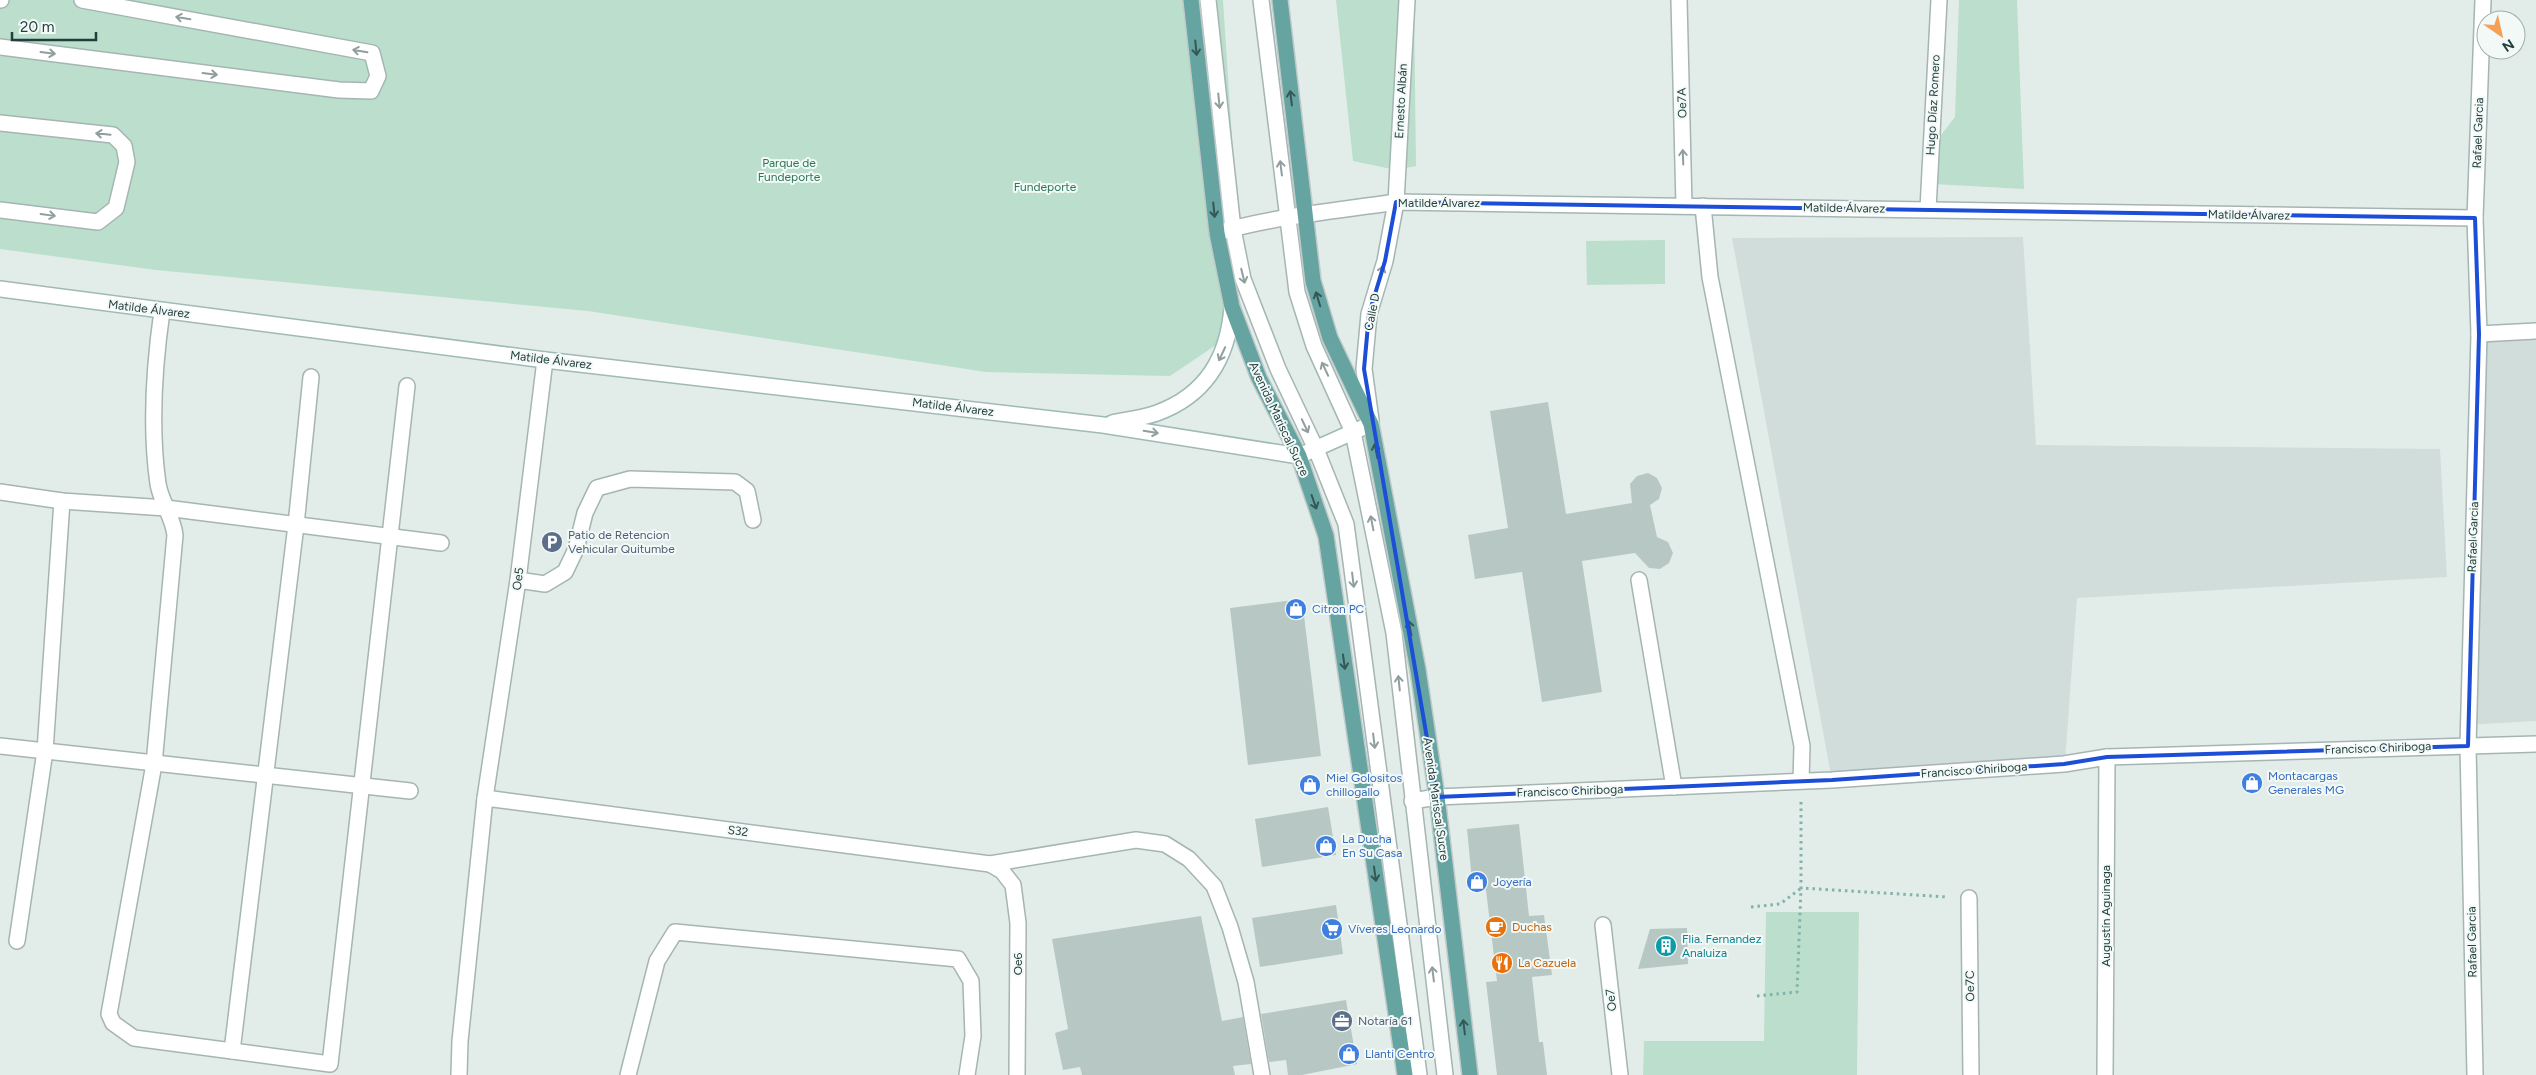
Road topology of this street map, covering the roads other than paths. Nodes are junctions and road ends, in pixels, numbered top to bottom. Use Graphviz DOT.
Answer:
graph roads {
  1 [pos="82,0"];
  2 [pos="1191,0"];
  3 [pos="1208,0"];
  4 [pos="1261,0"];
  5 [pos="1280,0"];
  6 [pos="1407,0"];
  7 [pos="1679,0"];
  8 [pos="1939,0"];
  9 [pos="2483,0"];
  10 [pos="0,47"];
  11 [pos="0,123"];
  12 [pos="1396,202"];
  13 [pos="1684,206"];
  14 [pos="1703,206"];
  15 [pos="1928,209"];
  16 [pos="0,210"];
  17 [pos="1286,216"];
  18 [pos="1304,216"];
  19 [pos="2475,218"];
  20 [pos="1233,228"];
  21 [pos="1217,233"];
  22 [pos="0,290"];
  23 [pos="1232,307"];
  24 [pos="162,311"];
  25 [pos="2536,332"];
  26 [pos="2479,334"];
  27 [pos="545,360"];
  28 [pos="311,377"];
  29 [pos="407,386"];
  30 [pos="1371,424"];
  31 [pos="1103,425"];
  32 [pos="1354,432"];
  33 [pos="1316,449"];
  34 [pos="1299,456"];
  35 [pos="0,492"];
  36 [pos="62,501"];
  37 [pos="166,508"];
  38 [pos="753,520"];
  39 [pos="296,525"];
  40 [pos="390,537"];
  41 [pos="440,543"];
  42 [pos="518,580"];
  43 [pos="1639,580"];
  44 [pos="2536,744"];
  45 [pos="0,746"];
  46 [pos="2468,746"];
  47 [pos="45,751"];
  48 [pos="2107,757"];
  49 [pos="154,764"];
  50 [pos="264,775"];
  51 [pos="1800,781"];
  52 [pos="360,785"];
  53 [pos="1674,787"];
  54 [pos="410,791"];
  55 [pos="1437,797"];
  56 [pos="485,798"];
  57 [pos="1412,801"];
  58 [pos="990,864"];
  59 [pos="1969,898"];
  60 [pos="1603,925"];
  61 [pos="16,941"];
  62 [pos="232,1051"];
  63 [pos="459,1075"];
  64 [pos="628,1075"];
  65 [pos="967,1075"];
  66 [pos="1017,1075"];
  67 [pos="1262,1075"];
  68 [pos="1404,1075"];
  69 [pos="1419,1075"];
  70 [pos="1445,1075"];
  71 [pos="1470,1075"];
  72 [pos="1620,1075"];
  73 [pos="1971,1075"];
  74 [pos="2106,1075"];
  75 [pos="2475,1075"];
  10 -- 1 [label="street, one-way"];
  2 -- 21 [label="main road, Avenida Mariscal Sucre, one-way"];
  3 -- 20 [label="street, one-way"];
  17 -- 4 [label="street, one-way"];
  18 -- 5 [label="main road, Avenida Mariscal Sucre, one-way"];
  6 -- 12 [label="street, Ernesto Albán"];
  13 -- 7 [label="street, Oe7A, one-way"];
  8 -- 15 [label="street, Hugo Díaz Romero"];
  9 -- 19 [label="street, Rafael Garcia"];
  16 -- 11 [label="street, one-way"];
  12 -- 13 [label="street, Matilde Álvarez"];
  12 -- 18 [label="street, Matilde Álvarez"];
  30 -- 12 [label="street, Calle D, one-way"];
  13 -- 14 [label="street, Matilde Álvarez"];
  14 -- 15 [label="street, Matilde Álvarez"];
  14 -- 51 [label="street"];
  15 -- 19 [label="street, Matilde Álvarez"];
  17 -- 18 [label="street, Matilde Álvarez"];
  17 -- 20 [label="street, Matilde Álvarez"];
  32 -- 17 [label="street, one-way"];
  30 -- 18 [label="main road, Avenida Mariscal Sucre, one-way"];
  19 -- 26 [label="street, Rafael Garcia"];
  20 -- 21 [label="street, Matilde Álvarez"];
  20 -- 33 [label="street, one-way"];
  21 -- 23 [label="main road, Avenida Mariscal Sucre"];
  22 -- 24 [label="street, Matilde Álvarez"];
  23 -- 31 [label="street, Matilde Álvarez, one-way"];
  23 -- 34 [label="main road, Avenida Mariscal Sucre"];
  24 -- 27 [label="street, Matilde Álvarez"];
  24 -- 37 [label="street"];
  25 -- 26 [label="street"];
  26 -- 46 [label="street, Rafael Garcia"];
  27 -- 31 [label="street, Matilde Álvarez"];
  27 -- 42 [label="street, Oe5"];
  28 -- 39 [label="street"];
  29 -- 40 [label="street"];
  30 -- 32 [label="street"];
  55 -- 30 [label="main road, Avenida Mariscal Sucre, one-way"];
  31 -- 34 [label="street, Matilde Álvarez, one-way"];
  32 -- 33 [label="street"];
  57 -- 32 [label="street, one-way"];
  33 -- 34 [label="street"];
  33 -- 69 [label="street, one-way"];
  34 -- 68 [label="main road, Avenida Mariscal Sucre, one-way"];
  35 -- 36 [label="street"];
  36 -- 37 [label="street"];
  36 -- 47 [label="street"];
  37 -- 39 [label="street"];
  37 -- 49 [label="street"];
  38 -- 42 [label="street"];
  39 -- 40 [label="street"];
  39 -- 50 [label="street"];
  40 -- 41 [label="street"];
  40 -- 52 [label="street"];
  42 -- 56 [label="street, Oe5"];
  43 -- 53 [label="street"];
  44 -- 46 [label="street, Francisco Chiriboga"];
  45 -- 47 [label="street"];
  46 -- 48 [label="street, Francisco Chiriboga"];
  46 -- 75 [label="street, Rafael Garcia"];
  47 -- 49 [label="street"];
  47 -- 61 [label="street"];
  48 -- 51 [label="street, Francisco Chiriboga"];
  48 -- 74 [label="street, Augustín Aguinaga"];
  49 -- 50 [label="street"];
  49 -- 62 [label="street"];
  50 -- 52 [label="street"];
  50 -- 62 [label="street"];
  51 -- 53 [label="street, Francisco Chiriboga"];
  52 -- 54 [label="street"];
  52 -- 62 [label="street"];
  53 -- 55 [label="street, Francisco Chiriboga"];
  55 -- 57 [label="street, Francisco Chiriboga"];
  71 -- 55 [label="main road, Avenida Mariscal Sucre, one-way"];
  56 -- 58 [label="street, S32"];
  56 -- 63 [label="street, Oe5"];
  70 -- 57 [label="street, one-way"];
  58 -- 66 [label="street, Oe6"];
  58 -- 67 [label="street, S32"];
  59 -- 73 [label="street, Oe7C"];
  60 -- 72 [label="street, Oe7"];
  64 -- 65 [label="street"];
}
